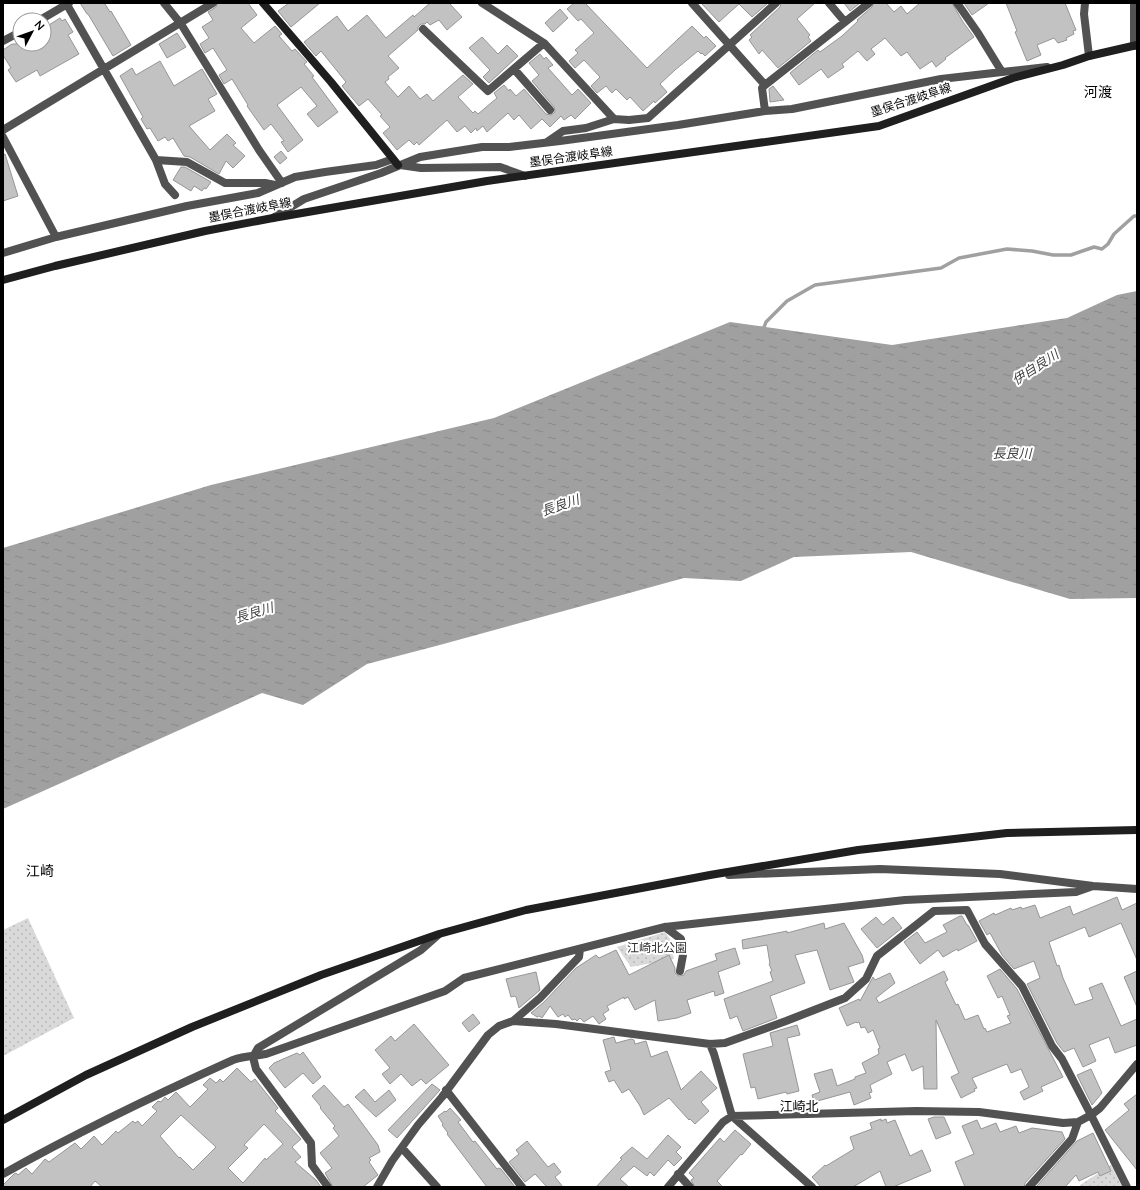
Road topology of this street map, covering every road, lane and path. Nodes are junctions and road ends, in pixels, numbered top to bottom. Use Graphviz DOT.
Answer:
graph roads {
  1 [pos="67,3"];
  2 [pos="164,3"];
  3 [pos="213,3"];
  4 [pos="263,3"];
  5 [pos="482,3"];
  6 [pos="692,3"];
  7 [pos="776,3"];
  8 [pos="829,3"];
  9 [pos="869,3"];
  10 [pos="957,3"];
  11 [pos="1085,3"];
  12 [pos="1134,3"];
  13 [pos="52,12"];
  14 [pos="845,22"];
  15 [pos="181,24"];
  16 [pos="423,29"];
  17 [pos="12,36"];
  18 [pos="3,41"];
  19 [pos="544,43"];
  20 [pos="730,45"];
  21 [pos="1136,45"];
  22 [pos="1090,56"];
  23 [pos="1063,65"];
  24 [pos="104,68"];
  25 [pos="514,69"];
  26 [pos="1002,72"];
  27 [pos="765,85"];
  28 [pos="550,110"];
  29 [pos="765,111"];
  30 [pos="614,119"];
  31 [pos="3,130"];
  32 [pos="3,137"];
  33 [pos="545,143"];
  34 [pos="156,160"];
  35 [pos="395,162"];
  36 [pos="525,176"];
  37 [pos="279,184"];
  38 [pos="176,195"];
  39 [pos="273,218"];
  40 [pos="56,237"];
  41 [pos="3,253"];
  42 [pos="3,280"];
  43 [pos="1137,830"];
  44 [pos="710,875"];
  45 [pos="1093,886"];
  46 [pos="1137,889"];
  47 [pos="665,927"];
  48 [pos="439,934"];
  49 [pos="580,949"];
  50 [pos="680,971"];
  51 [pos="513,1021"];
  52 [pos="710,1044"];
  53 [pos="253,1057"];
  54 [pos="1137,1064"];
  55 [pos="446,1090"];
  56 [pos="1091,1115"];
  57 [pos="732,1116"];
  58 [pos="3,1120"];
  59 [pos="1078,1122"];
  60 [pos="402,1148"];
  61 [pos="3,1174"];
  62 [pos="678,1174"];
  63 [pos="328,1187"];
  64 [pos="377,1187"];
  65 [pos="437,1187"];
  66 [pos="522,1187"];
  67 [pos="668,1187"];
  68 [pos="690,1187"];
  69 [pos="812,1187"];
  70 [pos="1029,1187"];
  71 [pos="1127,1187"];
  1 -- 13 [label="street"];
  1 -- 24 [label="street"];
  2 -- 15 [label="street"];
  3 -- 15 [label="street"];
  4 -- 35 [label="street"];
  5 -- 19 [label="street"];
  6 -- 20 [label="street"];
  7 -- 20 [label="street"];
  8 -- 14 [label="street"];
  9 -- 14 [label="street"];
  10 -- 26 [label="street"];
  11 -- 22 [label="street"];
  12 -- 21 [label="street"];
  14 -- 27 [label="street"];
  15 -- 24 [label="street"];
  15 -- 37 [label="street"];
  16 -- 25 [label="street"];
  17 -- 18 [label="street"];
  19 -- 25 [label="street"];
  19 -- 30 [label="street"];
  20 -- 27 [label="street"];
  20 -- 30 [label="street"];
  21 -- 22 [label="street, 墨俣合渡岐阜線"];
  22 -- 23 [label="street, 墨俣合渡岐阜線"];
  23 -- 26 [label="street"];
  23 -- 36 [label="street, 墨俣合渡岐阜線"];
  24 -- 31 [label="street"];
  24 -- 34 [label="street"];
  25 -- 28 [label="street"];
  26 -- 29 [label="street"];
  27 -- 29 [label="street"];
  29 -- 33 [label="street"];
  30 -- 33 [label="street"];
  32 -- 40 [label="street"];
  33 -- 35 [label="street"];
  34 -- 37 [label="street"];
  34 -- 38 [label="street"];
  35 -- 36 [label="street"];
  35 -- 37 [label="street"];
  35 -- 39 [label="street"];
  36 -- 39 [label="street, 墨俣合渡岐阜線"];
  37 -- 40 [label="street"];
  39 -- 42 [label="street, 墨俣合渡岐阜線"];
  40 -- 41 [label="street"];
  43 -- 44 [label="street"];
  44 -- 45 [label="street"];
  44 -- 48 [label="street"];
  45 -- 46 [label="street"];
  45 -- 47 [label="street"];
  47 -- 49 [label="street"];
  47 -- 50 [label="street"];
  48 -- 53 [label="street"];
  48 -- 58 [label="street"];
  49 -- 51 [label="street"];
  49 -- 53 [label="street"];
  51 -- 52 [label="street"];
  51 -- 55 [label="street"];
  52 -- 56 [label="street"];
  52 -- 57 [label="street"];
  53 -- 61 [label="street"];
  53 -- 63 [label="street"];
  54 -- 56 [label="street"];
  55 -- 60 [label="street"];
  55 -- 66 [label="street"];
  56 -- 59 [label="street"];
  56 -- 71 [label="street"];
  57 -- 59 [label="street"];
  57 -- 62 [label="street"];
  57 -- 69 [label="street"];
  59 -- 70 [label="street"];
  60 -- 64 [label="street"];
  60 -- 65 [label="street"];
  62 -- 67 [label="street"];
  62 -- 68 [label="street"];
}
